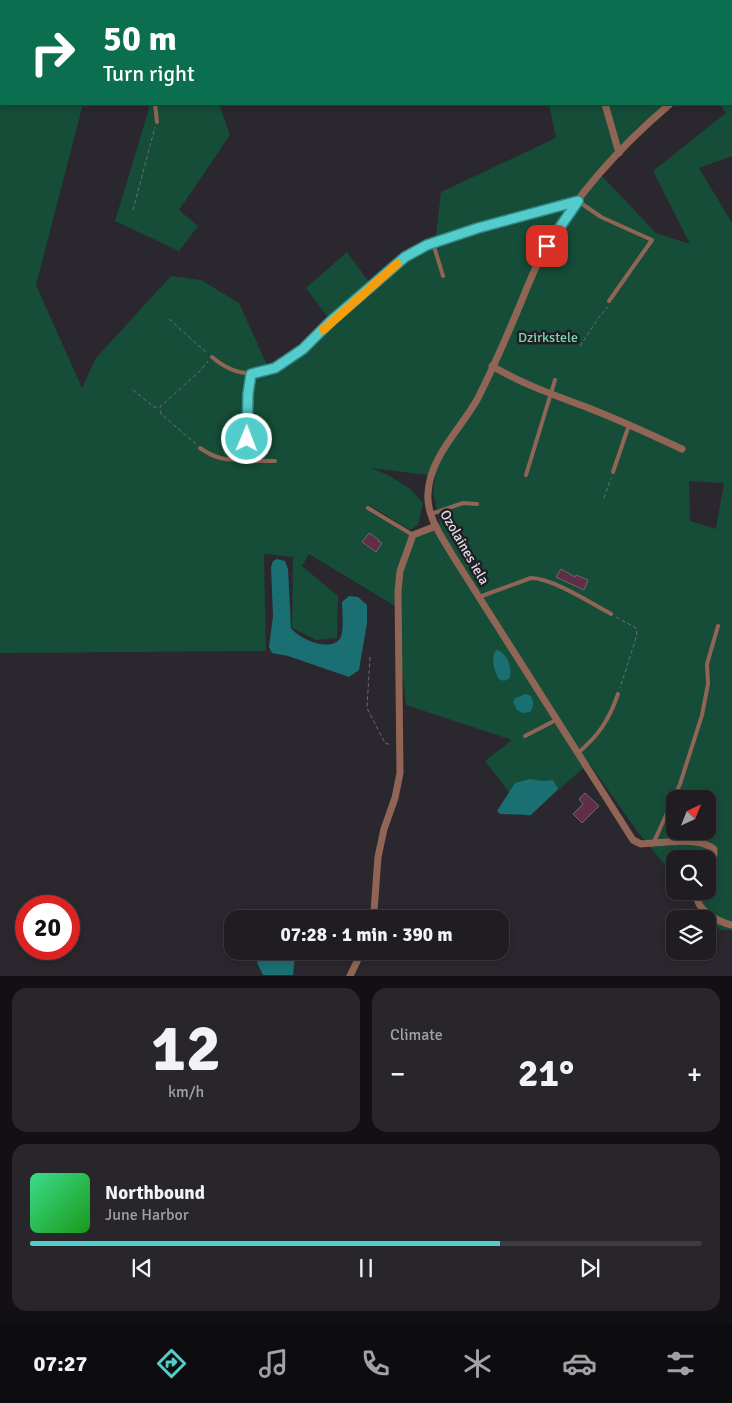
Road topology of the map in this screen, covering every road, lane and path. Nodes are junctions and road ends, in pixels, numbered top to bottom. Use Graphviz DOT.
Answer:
graph roads {
  1 [pos="155,105"];
  2 [pos="605,105"];
  3 [pos="669,105"];
  4 [pos="157,122"];
  5 [pos="619,153"];
  6 [pos="578,201"];
  7 [pos="133,210"];
  8 [pos="433,243"];
  9 [pos="443,276"];
  10 [pos="609,301"];
  11 [pos="169,318"];
  12 [pos="580,346"];
  13 [pos="303,349"];
  14 [pos="212,358"];
  15 [pos="492,366"];
  16 [pos="251,374"];
  17 [pos="555,380"];
  18 [pos="133,390"];
  19 [pos="550,394"];
  20 [pos="160,407"];
  21 [pos="629,425"];
  22 [pos="200,448"];
  23 [pos="682,449"];
  24 [pos="246,456"];
  25 [pos="275,461"];
  26 [pos="613,472"];
  27 [pos="526,475"];
  28 [pos="604,498"];
  29 [pos="477,504"];
  30 [pos="368,508"];
  31 [pos="431,514"];
  32 [pos="436,526"];
  33 [pos="413,536"];
  34 [pos="479,597"];
  35 [pos="611,614"];
  36 [pos="718,626"];
  37 [pos="370,657"];
  38 [pos="618,694"];
  39 [pos="556,720"];
  40 [pos="525,736"];
  41 [pos="400,743"];
  42 [pos="577,754"];
  43 [pos="653,844"];
  44 [pos="714,850"];
  45 [pos="698,900"];
  46 [pos="374,910"];
  47 [pos="732,925"];
  48 [pos="358,960"];
  49 [pos="350,976"];
  1 -- 4 [label="lane"];
  2 -- 5 [label="street"];
  3 -- 5 [label="street, Ozolaines iela"];
  4 -- 7 [label="path"];
  5 -- 6 [label="street, Ozolaines iela"];
  6 -- 8 [label="street"];
  6 -- 10 [label="lane"];
  6 -- 15 [label="street, Ozolaines iela"];
  8 -- 9 [label="lane"];
  8 -- 13 [label="street"];
  10 -- 12 [label="path"];
  11 -- 14 [label="path"];
  13 -- 16 [label="lane"];
  14 -- 16 [label="lane"];
  14 -- 20 [label="path"];
  15 -- 19 [label="street"];
  15 -- 31 [label="street, Ozolaines iela"];
  16 -- 24 [label="lane"];
  17 -- 19 [label="lane"];
  18 -- 20 [label="path"];
  19 -- 21 [label="street"];
  19 -- 27 [label="lane"];
  20 -- 22 [label="path"];
  21 -- 23 [label="street"];
  21 -- 26 [label="lane"];
  22 -- 24 [label="lane"];
  24 -- 25 [label="lane"];
  26 -- 28 [label="path"];
  29 -- 31 [label="lane"];
  30 -- 33 [label="lane"];
  31 -- 32 [label="street, Ozolaines iela"];
  32 -- 33 [label="street"];
  32 -- 34 [label="street, Ozolaines iela"];
  33 -- 41 [label="street"];
  34 -- 35 [label="lane"];
  34 -- 39 [label="street, Ozolaines iela"];
  35 -- 38 [label="path"];
  36 -- 43 [label="lane"];
  37 -- 41 [label="path"];
  38 -- 42 [label="lane"];
  39 -- 40 [label="lane"];
  39 -- 42 [label="street, Ozolaines iela"];
  41 -- 46 [label="street"];
  42 -- 43 [label="street, Ozolaines iela"];
  43 -- 44 [label="street, Ozolaines iela"];
  45 -- 47 [label="street"];
  48 -- 49 [label="street"];
}
